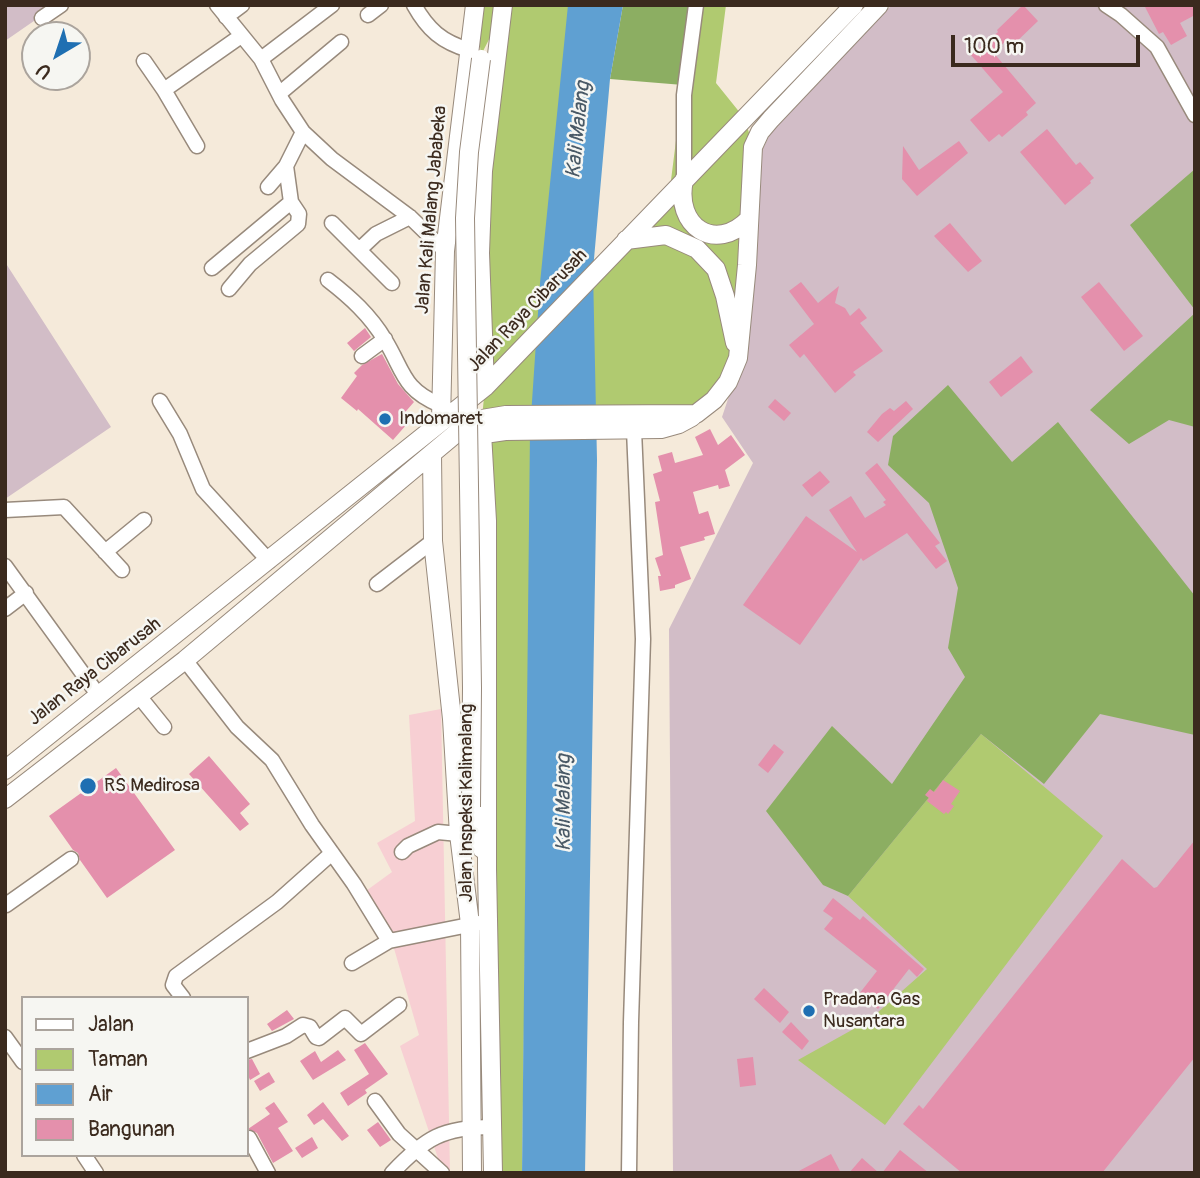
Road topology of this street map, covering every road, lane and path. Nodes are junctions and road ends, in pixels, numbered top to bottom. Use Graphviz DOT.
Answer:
graph roads {
  1 [pos="61,5"];
  2 [pos="242,5"];
  3 [pos="332,5"];
  4 [pos="381,5"];
  5 [pos="414,5"];
  6 [pos="696,5"];
  7 [pos="854,5"];
  8 [pos="879,5"];
  9 [pos="1106,5"];
  10 [pos="475,6"];
  11 [pos="502,10"];
  12 [pos="1125,10"];
  13 [pos="221,11"];
  14 [pos="368,15"];
  15 [pos="42,18"];
  16 [pos="241,36"];
  17 [pos="341,42"];
  18 [pos="477,55"];
  19 [pos="261,59"];
  20 [pos="144,61"];
  21 [pos="164,90"];
  22 [pos="280,93"];
  23 [pos="1195,115"];
  24 [pos="303,132"];
  25 [pos="197,146"];
  26 [pos="286,166"];
  27 [pos="684,180"];
  28 [pos="268,187"];
  29 [pos="291,202"];
  30 [pos="410,217"];
  31 [pos="749,219"];
  32 [pos="332,223"];
  33 [pos="626,240"];
  34 [pos="359,250"];
  35 [pos="445,251"];
  36 [pos="480,253"];
  37 [pos="212,268"];
  38 [pos="328,280"];
  39 [pos="392,284"];
  40 [pos="229,289"];
  41 [pos="385,340"];
  42 [pos="362,356"];
  43 [pos="738,359"];
  44 [pos="485,387"];
  45 [pos="160,401"];
  46 [pos="440,413"];
  47 [pos="696,414"];
  48 [pos="608,422"];
  49 [pos="505,423"];
  50 [pos="634,430"];
  51 [pos="482,433"];
  52 [pos="438,449"];
  53 [pos="5,510"];
  54 [pos="144,520"];
  55 [pos="433,541"];
  56 [pos="105,552"];
  57 [pos="269,561"];
  58 [pos="5,566"];
  59 [pos="121,570"];
  60 [pos="377,584"];
  61 [pos="26,593"];
  62 [pos="5,609"];
  63 [pos="185,660"];
  64 [pos="99,696"];
  65 [pos="139,696"];
  66 [pos="164,727"];
  67 [pos="5,770"];
  68 [pos="5,799"];
  69 [pos="472,810"];
  70 [pos="459,834"];
  71 [pos="402,852"];
  72 [pos="332,853"];
  73 [pos="71,859"];
  74 [pos="463,863"];
  75 [pos="487,869"];
  76 [pos="6,905"];
  77 [pos="488,923"];
  78 [pos="470,924"];
  79 [pos="389,941"];
  80 [pos="352,963"];
  81 [pos="181,996"];
  82 [pos="399,1005"];
  83 [pos="5,1037"];
  84 [pos="248,1051"];
  85 [pos="21,1059"];
  86 [pos="375,1101"];
  87 [pos="492,1126"];
  88 [pos="470,1127"];
  89 [pos="249,1138"];
  90 [pos="414,1149"];
  91 [pos="85,1157"];
  92 [pos="96,1173"];
  93 [pos="268,1173"];
  94 [pos="392,1173"];
  95 [pos="442,1173"];
  96 [pos="472,1173"];
  97 [pos="493,1173"];
  98 [pos="629,1173"];
  1 -- 15 [label="street"];
  2 -- 13 [label="street"];
  3 -- 19 [label="street"];
  4 -- 14 [label="street"];
  5 -- 18 [label="street"];
  6 -- 27 [label="street"];
  7 -- 27 [label="main road, Jalan Raya Cibarusah"];
  8 -- 31 [label="main road"];
  9 -- 12 [label="street"];
  10 -- 18 [label="main road, Jalan Kali Malang Jababeka"];
  11 -- 18 [label="main road"];
  11 -- 36 [label="main road"];
  12 -- 23 [label="street"];
  13 -- 16 [label="street"];
  16 -- 19 [label="street"];
  16 -- 21 [label="street"];
  17 -- 22 [label="street"];
  18 -- 35 [label="main road, Jalan Kali Malang Jababeka"];
  18 -- 69 [label="main road, bridge"];
  19 -- 22 [label="street"];
  20 -- 21 [label="street"];
  21 -- 25 [label="street"];
  22 -- 24 [label="street"];
  24 -- 26 [label="street"];
  24 -- 30 [label="street"];
  26 -- 28 [label="street"];
  26 -- 29 [label="street"];
  27 -- 31 [label="main road"];
  27 -- 33 [label="main road, Jalan Raya Cibarusah"];
  29 -- 37 [label="street"];
  29 -- 40 [label="street"];
  30 -- 34 [label="street"];
  30 -- 35 [label="street"];
  31 -- 43 [label="main road"];
  32 -- 34 [label="street"];
  33 -- 43 [label="main road"];
  33 -- 44 [label="main road, Jalan Raya Cibarusah"];
  34 -- 39 [label="street"];
  35 -- 36 [label="main road"];
  35 -- 46 [label="main road, Jalan Kali Malang Jababeka"];
  36 -- 44 [label="main road"];
  38 -- 41 [label="street"];
  41 -- 42 [label="street"];
  41 -- 46 [label="street"];
  43 -- 47 [label="main road"];
  44 -- 46 [label="main road, Jalan Raya Cibarusah"];
  45 -- 57 [label="street"];
  46 -- 57 [label="main road, Jalan Raya Cibarusah"];
  47 -- 48 [label="main road"];
  47 -- 50 [label="main road"];
  48 -- 49 [label="main road"];
  48 -- 50 [label="main road"];
  49 -- 51 [label="main road"];
  49 -- 52 [label="main road"];
  50 -- 98 [label="street"];
  51 -- 52 [label="main road"];
  51 -- 75 [label="main road, Jalan Inspeksi Kalimalang"];
  52 -- 55 [label="main road, Jalan Inspeksi Kalimalang"];
  52 -- 63 [label="main road"];
  53 -- 56 [label="street"];
  54 -- 56 [label="street"];
  55 -- 60 [label="street"];
  55 -- 70 [label="main road, Jalan Inspeksi Kalimalang"];
  56 -- 59 [label="street"];
  57 -- 64 [label="main road, Jalan Raya Cibarusah"];
  58 -- 61 [label="street"];
  61 -- 62 [label="street"];
  61 -- 64 [label="street"];
  63 -- 65 [label="main road"];
  63 -- 72 [label="street"];
  64 -- 67 [label="main road, Jalan Raya Cibarusah"];
  65 -- 66 [label="street"];
  65 -- 68 [label="main road"];
  69 -- 74 [label="main road"];
  69 -- 75 [label="main road"];
  70 -- 71 [label="street"];
  70 -- 74 [label="main road, Jalan Inspeksi Kalimalang"];
  72 -- 79 [label="street"];
  72 -- 81 [label="street"];
  73 -- 76 [label="street"];
  74 -- 78 [label="main road, Jalan Inspeksi Kalimalang"];
  75 -- 77 [label="main road, Jalan Inspeksi Kalimalang"];
  77 -- 78 [label="street"];
  77 -- 87 [label="main road, Jalan Inspeksi Kalimalang"];
  78 -- 79 [label="street"];
  78 -- 88 [label="main road, Jalan Inspeksi Kalimalang"];
  79 -- 80 [label="street"];
  82 -- 84 [label="street"];
  83 -- 85 [label="street"];
  86 -- 90 [label="street"];
  87 -- 88 [label="street"];
  87 -- 97 [label="main road, Jalan Inspeksi Kalimalang"];
  88 -- 90 [label="street"];
  88 -- 96 [label="main road, Jalan Inspeksi Kalimalang"];
  89 -- 93 [label="street"];
  90 -- 94 [label="street"];
  90 -- 95 [label="street"];
  91 -- 92 [label="street"];
}
